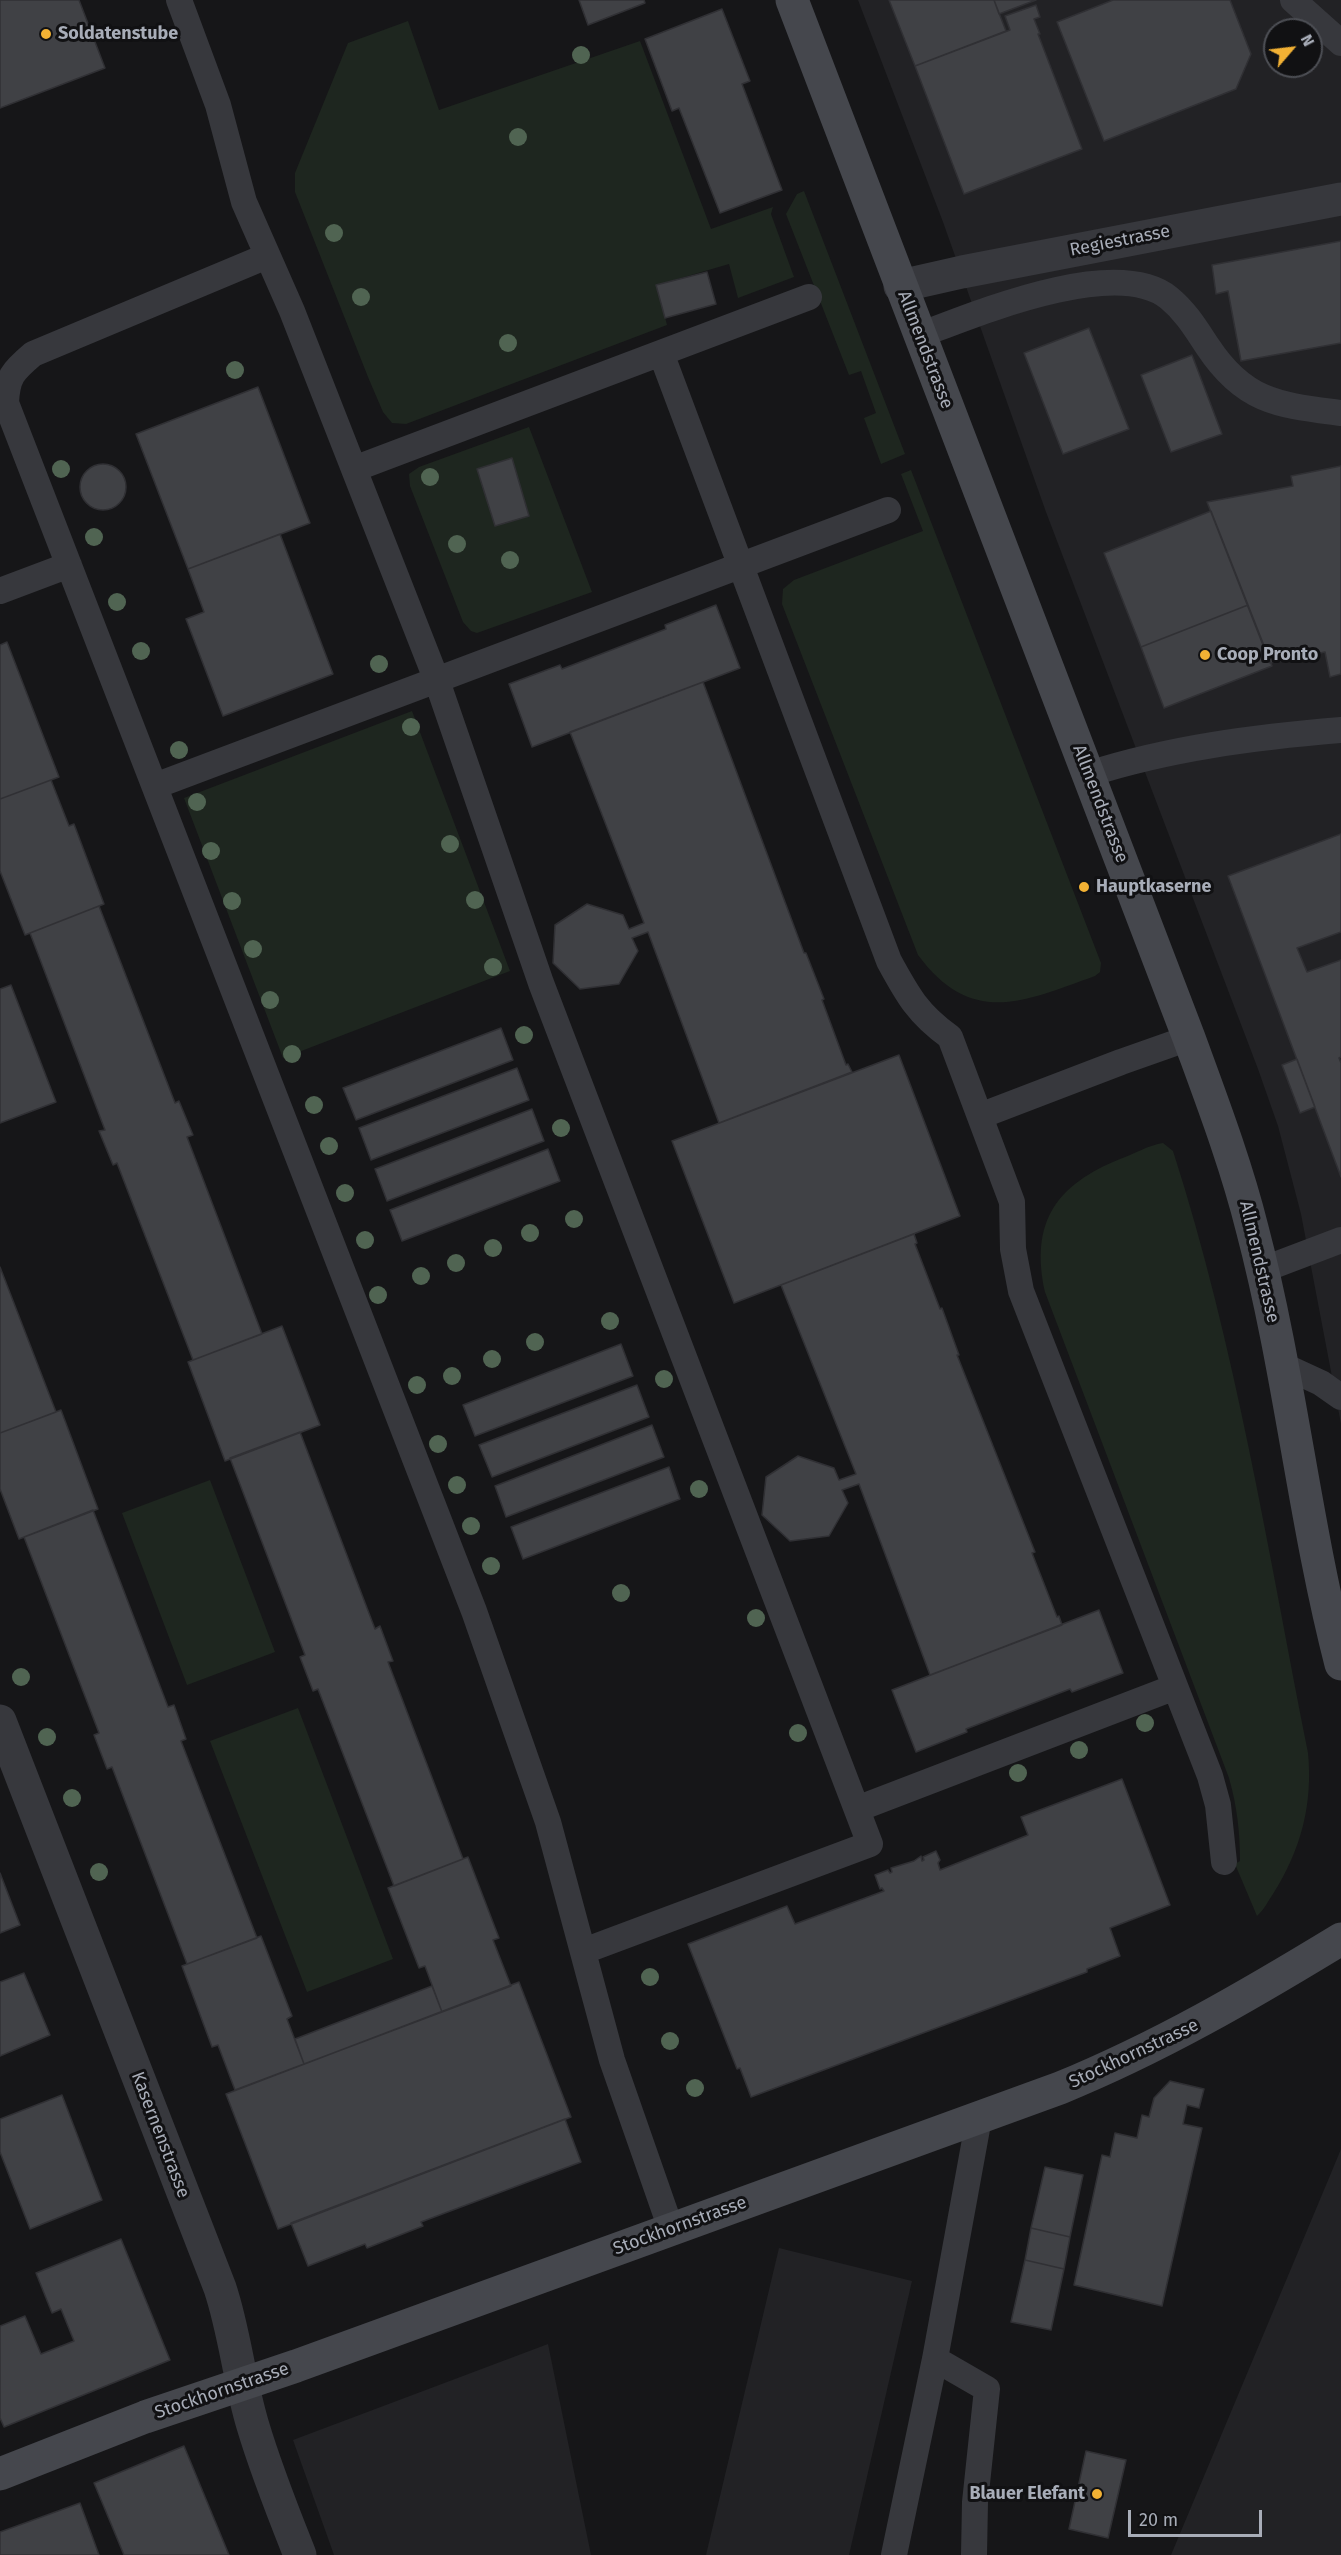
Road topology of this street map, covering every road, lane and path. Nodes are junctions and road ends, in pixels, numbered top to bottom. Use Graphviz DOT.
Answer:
graph roads {
  1 [pos="179,0"];
  2 [pos="792,0"];
  3 [pos="1293,0"];
  4 [pos="1341,42"];
  5 [pos="1341,200"];
  6 [pos="267,256"];
  7 [pos="900,286"];
  8 [pos="809,297"];
  9 [pos="920,335"];
  10 [pos="662,353"];
  11 [pos="1341,413"];
  12 [pos="354,469"];
  13 [pos="888,510"];
  14 [pos="69,565"];
  15 [pos="740,565"];
  16 [pos="0,591"];
  17 [pos="437,681"];
  18 [pos="1341,730"];
  19 [pos="1089,774"];
  20 [pos="155,786"];
  21 [pos="1189,1038"];
  22 [pos="980,1116"];
  23 [pos="1341,1240"];
  24 [pos="1262,1270"];
  25 [pos="1282,1365"];
  26 [pos="1341,1397"];
  27 [pos="1341,1664"];
  28 [pos="1175,1687"];
  29 [pos="0,1721"];
  30 [pos="10,1780"];
  31 [pos="857,1809"];
  32 [pos="1224,1862"];
  33 [pos="1341,1939"];
  34 [pos="584,1951"];
  35 [pos="980,2118"];
  36 [pos="671,2229"];
  37 [pos="935,2359"];
  38 [pos="242,2385"];
  39 [pos="0,2474"];
  40 [pos="300,2555"];
  41 [pos="894,2555"];
  42 [pos="974,2555"];
  1 -- 6 [label="lane"];
  2 -- 7 [label="main road, Allmendstrasse"];
  3 -- 4 [label="lane"];
  5 -- 7 [label="street, Regiestrasse"];
  6 -- 12 [label="lane"];
  6 -- 14 [label="lane"];
  7 -- 9 [label="main road, Allmendstrasse"];
  8 -- 10 [label="lane"];
  9 -- 11 [label="lane"];
  9 -- 19 [label="main road, Allmendstrasse"];
  10 -- 12 [label="lane"];
  10 -- 15 [label="lane"];
  12 -- 17 [label="lane"];
  13 -- 15 [label="lane"];
  14 -- 16 [label="lane"];
  14 -- 20 [label="lane"];
  15 -- 17 [label="lane"];
  15 -- 22 [label="lane"];
  17 -- 20 [label="lane"];
  17 -- 31 [label="lane"];
  18 -- 19 [label="lane"];
  19 -- 21 [label="main road, Allmendstrasse"];
  20 -- 34 [label="lane"];
  21 -- 22 [label="lane"];
  21 -- 24 [label="main road, Allmendstrasse"];
  22 -- 28 [label="lane"];
  23 -- 24 [label="lane"];
  24 -- 25 [label="main road, Allmendstrasse"];
  25 -- 26 [label="lane"];
  25 -- 27 [label="main road, Allmendstrasse"];
  28 -- 31 [label="lane"];
  28 -- 32 [label="lane"];
  29 -- 30 [label="street, Kasernenstrasse"];
  30 -- 38 [label="street, Kasernenstrasse"];
  31 -- 34 [label="lane"];
  33 -- 35 [label="main road, Stockhornstrasse"];
  34 -- 36 [label="lane"];
  35 -- 36 [label="main road, Stockhornstrasse"];
  35 -- 37 [label="lane"];
  36 -- 38 [label="main road, Stockhornstrasse"];
  37 -- 41 [label="lane"];
  37 -- 42 [label="lane"];
  38 -- 39 [label="main road, Stockhornstrasse"];
  38 -- 40 [label="street, Kasernenstrasse"];
}
